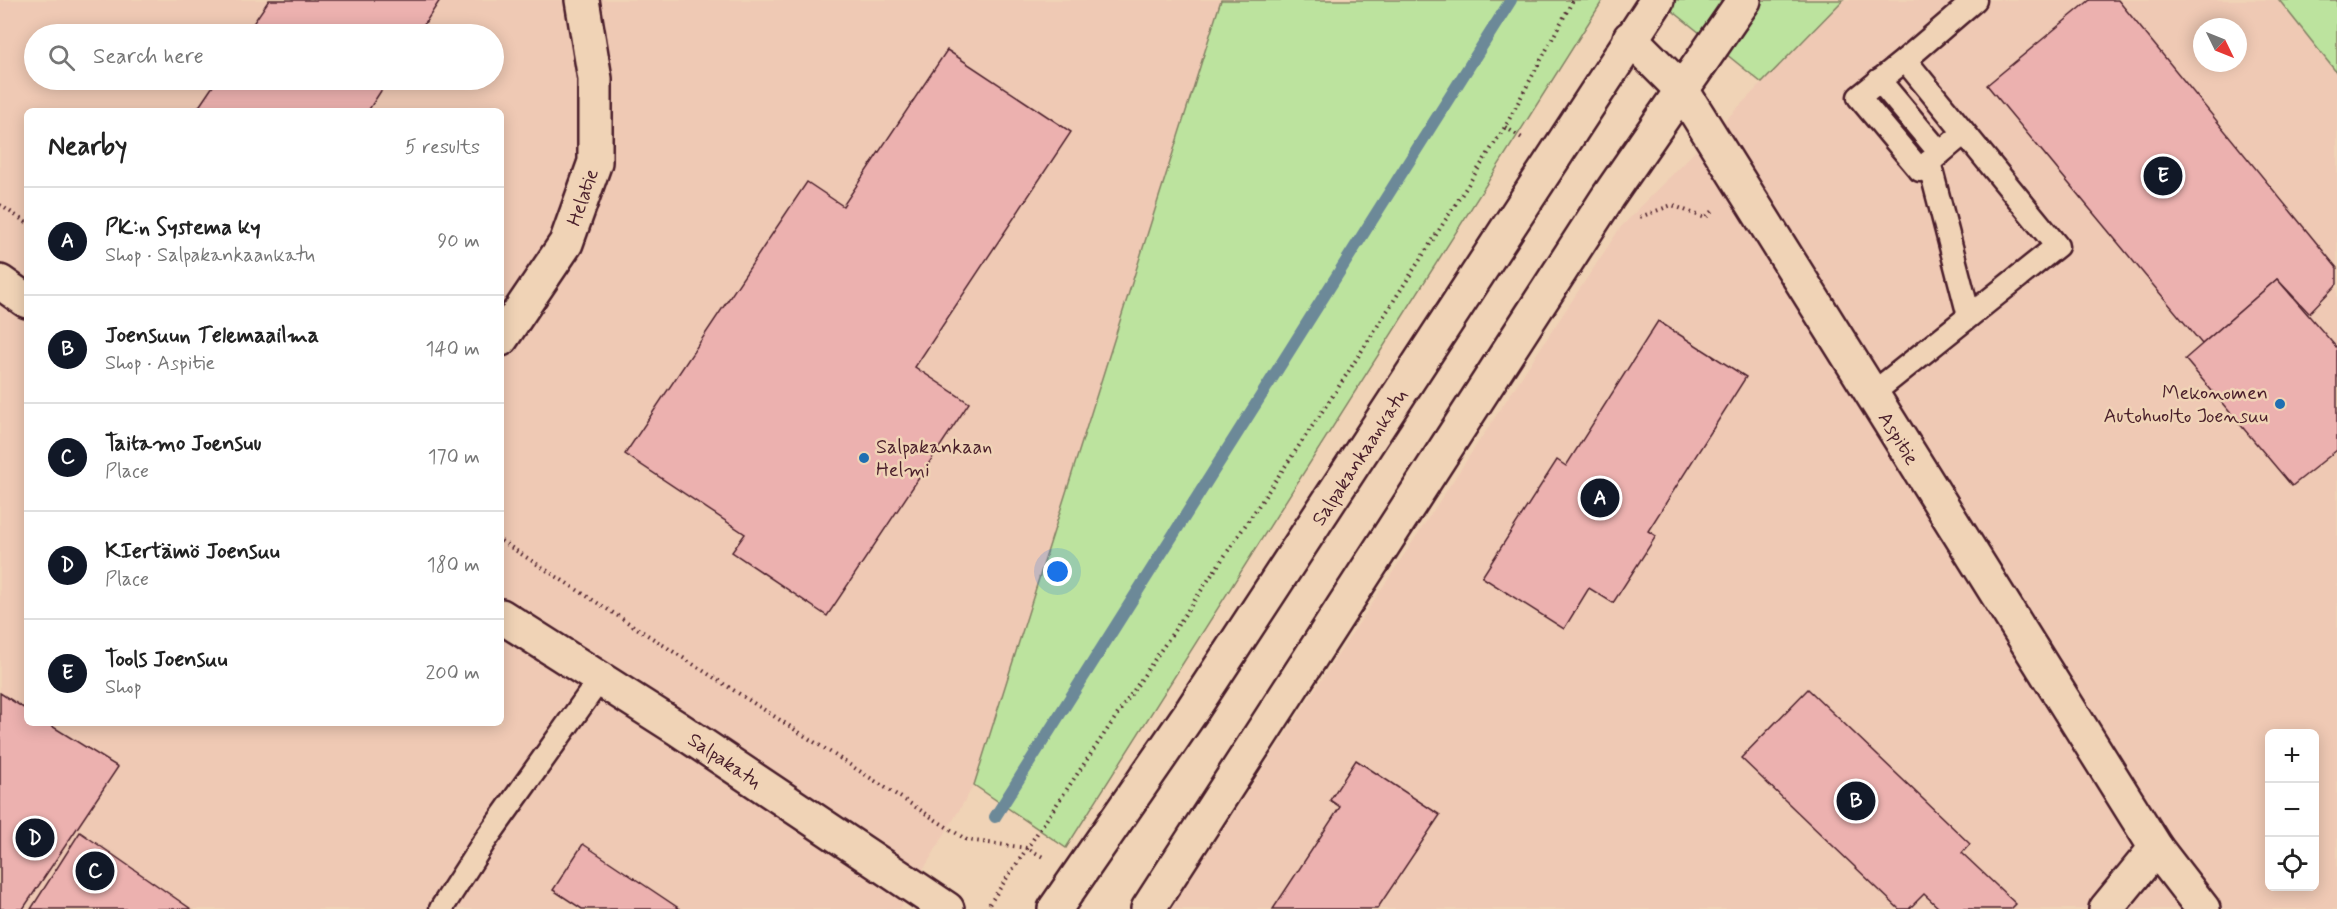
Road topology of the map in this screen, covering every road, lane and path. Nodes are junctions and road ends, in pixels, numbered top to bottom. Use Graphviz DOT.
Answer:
graph roads {
  1 [pos="582,0"];
  2 [pos="1573,0"];
  3 [pos="1657,0"];
  4 [pos="1744,0"];
  5 [pos="1975,0"];
  6 [pos="1630,38"];
  7 [pos="1905,60"];
  8 [pos="1682,90"];
  9 [pos="1964,133"];
  10 [pos="1935,157"];
  11 [pos="0,205"];
  12 [pos="24,221"];
  13 [pos="0,282"];
  14 [pos="24,299"];
  15 [pos="1969,316"];
  16 [pos="504,335"];
  17 [pos="1872,394"];
  18 [pos="504,543"];
  19 [pos="504,618"];
  20 [pos="600,679"];
  21 [pos="1027,848"];
  22 [pos="2156,848"];
  23 [pos="441,909"];
  24 [pos="947,909"];
  25 [pos="986,909"];
  26 [pos="1055,909"];
  27 [pos="1148,909"];
  28 [pos="2106,909"];
  29 [pos="2203,909"];
  1 -- 16 [label="main road, Helatie"];
  2 -- 21 [label="path"];
  3 -- 6 [label="main road, Salpakankaankatu"];
  4 -- 8 [label="main road"];
  5 -- 7 [label="lane"];
  6 -- 8 [label="main road, Aspitie"];
  6 -- 26 [label="main road, Salpakankaankatu"];
  7 -- 9 [label="lane"];
  7 -- 10 [label="lane"];
  8 -- 17 [label="main road, Aspitie"];
  8 -- 27 [label="main road"];
  9 -- 10 [label="lane"];
  9 -- 15 [label="lane"];
  10 -- 15 [label="lane"];
  11 -- 12 [label="path"];
  13 -- 14 [label="main road"];
  15 -- 17 [label="lane"];
  17 -- 22 [label="main road, Aspitie"];
  18 -- 21 [label="path"];
  19 -- 20 [label="main road, Salpakatu"];
  20 -- 23 [label="lane"];
  20 -- 24 [label="main road, Salpakatu"];
  21 -- 25 [label="path"];
  22 -- 28 [label="main road"];
  22 -- 29 [label="main road, Aspitie"];
}
